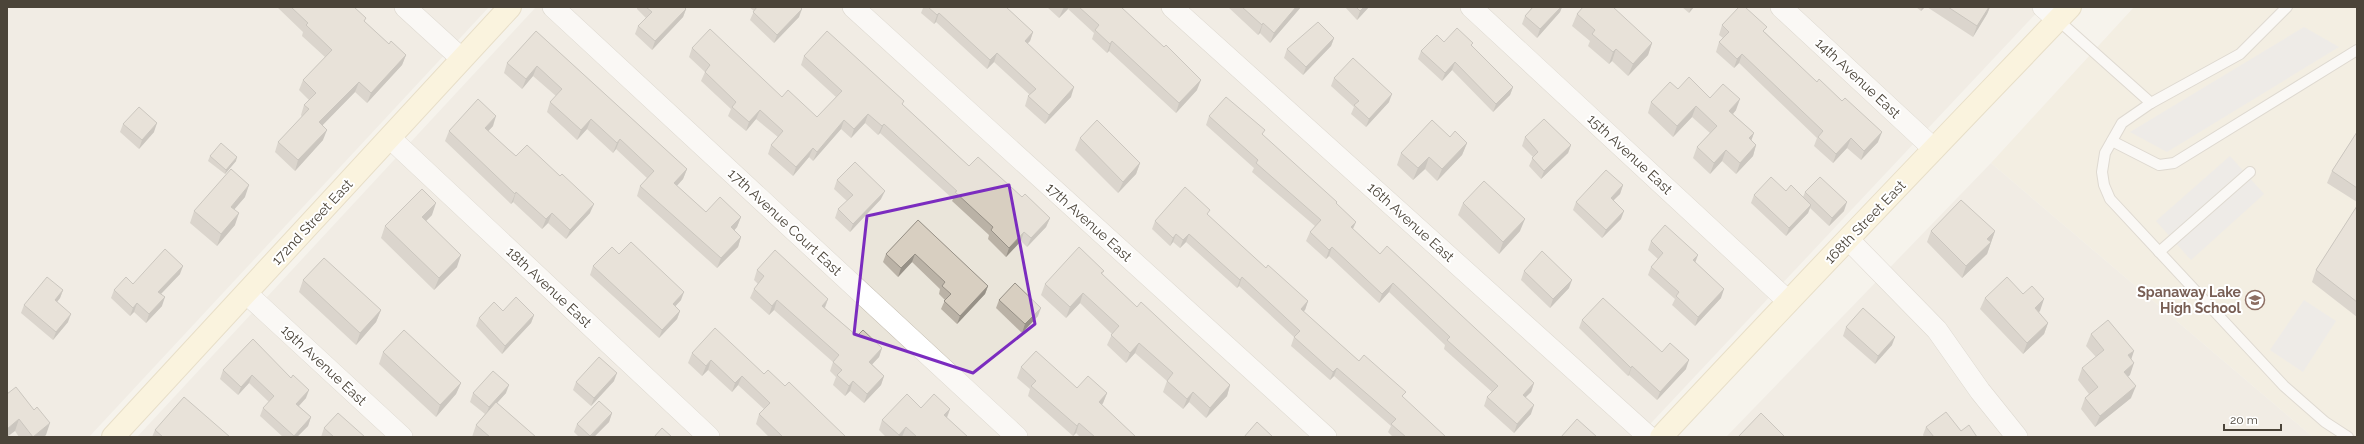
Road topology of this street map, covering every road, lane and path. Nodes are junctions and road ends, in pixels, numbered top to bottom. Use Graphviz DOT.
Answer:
graph roads {
  1 [pos="405,7"];
  2 [pos="510,7"];
  3 [pos="553,7"];
  4 [pos="853,7"];
  5 [pos="1172,7"];
  6 [pos="1471,7"];
  7 [pos="1781,7"];
  8 [pos="2287,7"];
  9 [pos="2057,11"];
  10 [pos="2357,50"];
  11 [pos="462,59"];
  12 [pos="2151,103"];
  13 [pos="390,138"];
  14 [pos="2112,141"];
  15 [pos="1934,149"];
  16 [pos="2250,172"];
  17 [pos="1849,240"];
  18 [pos="2159,252"];
  19 [pos="246,293"];
  20 [pos="1788,301"];
  21 [pos="114,437"];
  22 [pos="402,437"];
  23 [pos="709,437"];
  24 [pos="1017,437"];
  25 [pos="1326,437"];
  26 [pos="1649,437"];
  27 [pos="1661,437"];
  28 [pos="2016,437"];
  29 [pos="2348,437"];
  1 -- 11 [label="street"];
  2 -- 11 [label="street, 172nd Street East"];
  3 -- 24 [label="street, 17th Avenue Court East"];
  4 -- 25 [label="street, 17th Avenue East"];
  5 -- 26 [label="street, 16th Avenue East"];
  6 -- 20 [label="street, 15th Avenue East"];
  7 -- 15 [label="street, 14th Avenue East"];
  8 -- 12 [label="lane"];
  9 -- 12 [label="lane"];
  9 -- 15 [label="street, 168th Street East"];
  10 -- 14 [label="lane"];
  11 -- 13 [label="street, 172nd Street East"];
  12 -- 14 [label="lane"];
  13 -- 19 [label="street, 172nd Street East"];
  13 -- 23 [label="street, 18th Avenue East"];
  14 -- 18 [label="lane"];
  15 -- 17 [label="street, 168th Street East"];
  16 -- 18 [label="lane"];
  17 -- 20 [label="street, 168th Street East"];
  17 -- 28 [label="street"];
  18 -- 29 [label="lane"];
  19 -- 21 [label="street, 172nd Street East"];
  19 -- 22 [label="street, 19th Avenue East"];
  20 -- 27 [label="street, 168th Street East"];
}
